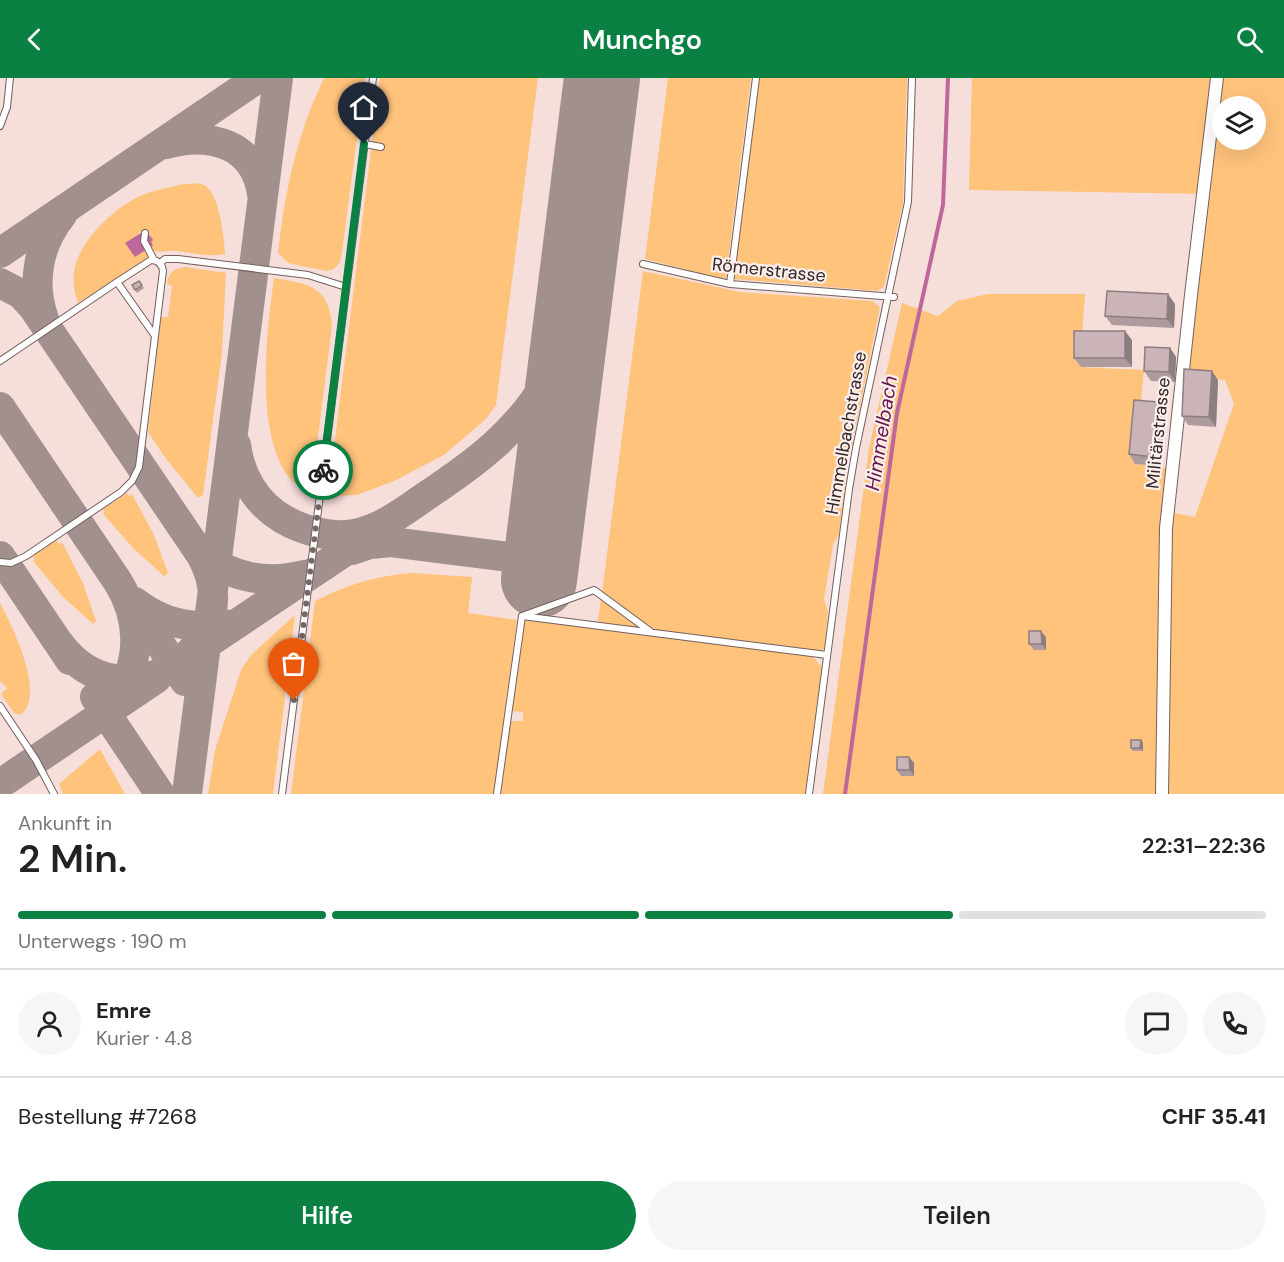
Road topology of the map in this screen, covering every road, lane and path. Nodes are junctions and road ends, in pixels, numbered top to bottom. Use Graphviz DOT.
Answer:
graph roads {
  1 [pos="10,78"];
  2 [pos="373,78"];
  3 [pos="756,78"];
  4 [pos="912,78"];
  5 [pos="1217,78"];
  6 [pos="0,126"];
  7 [pos="364,144"];
  8 [pos="381,147"];
  9 [pos="145,233"];
  10 [pos="157,261"];
  11 [pos="643,264"];
  12 [pos="117,282"];
  13 [pos="730,284"];
  14 [pos="346,287"];
  15 [pos="891,296"];
  16 [pos="155,336"];
  17 [pos="0,361"];
  18 [pos="0,562"];
  19 [pos="522,616"];
  20 [pos="651,632"];
  21 [pos="827,655"];
  22 [pos="0,706"];
  23 [pos="54,794"];
  24 [pos="282,794"];
  25 [pos="497,794"];
  26 [pos="809,794"];
  27 [pos="1162,794"];
  1 -- 6 [label="lane"];
  2 -- 7 [label="lane"];
  3 -- 13 [label="lane"];
  4 -- 15 [label="lane, Himmelbachstrasse"];
  5 -- 27 [label="street, Militärstrasse"];
  7 -- 8 [label="lane"];
  7 -- 14 [label="lane"];
  9 -- 10 [label="lane"];
  10 -- 12 [label="lane"];
  10 -- 14 [label="lane"];
  10 -- 16 [label="lane"];
  11 -- 13 [label="lane, Römerstrasse"];
  12 -- 16 [label="lane"];
  12 -- 17 [label="lane"];
  13 -- 15 [label="lane, Römerstrasse"];
  14 -- 24 [label="lane"];
  15 -- 21 [label="lane, Himmelbachstrasse"];
  16 -- 18 [label="lane"];
  19 -- 20 [label="lane"];
  19 -- 20 [label="lane"];
  19 -- 25 [label="lane"];
  20 -- 21 [label="lane"];
  21 -- 26 [label="lane, Himmelbachstrasse"];
  22 -- 23 [label="lane"];
}
